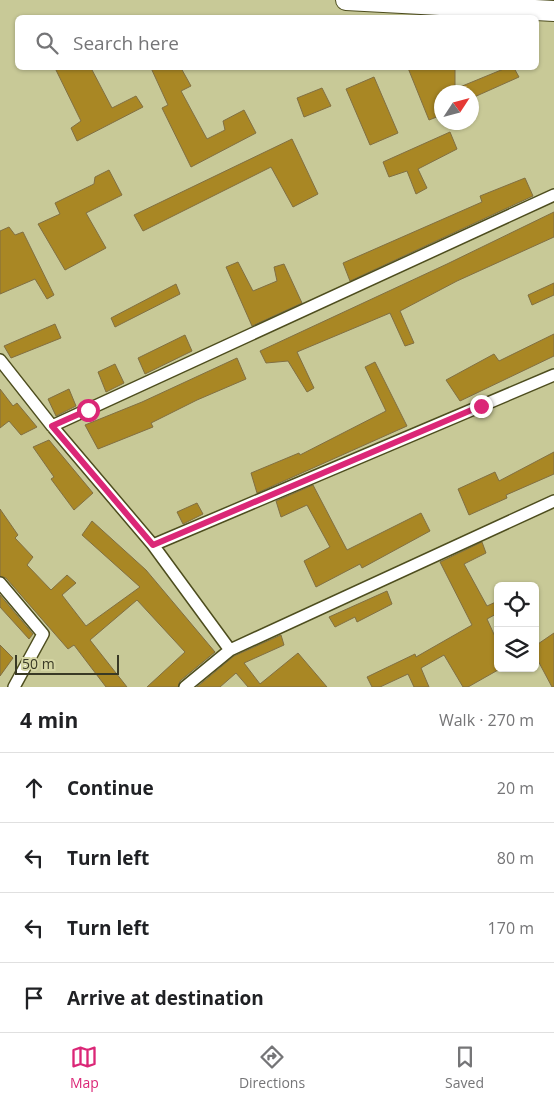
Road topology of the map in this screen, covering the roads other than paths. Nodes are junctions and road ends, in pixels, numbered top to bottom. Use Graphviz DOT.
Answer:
graph roads {
  1 [pos="356,0"];
  2 [pos="554,11"];
  3 [pos="554,195"];
  4 [pos="0,360"];
  5 [pos="554,375"];
  6 [pos="52,426"];
  7 [pos="554,501"];
  8 [pos="153,545"];
  9 [pos="0,582"];
  10 [pos="230,650"];
  11 [pos="14,687"];
  12 [pos="185,687"];
  1 -- 2 [label="highway"];
  3 -- 6 [label="street"];
  4 -- 6 [label="street"];
  5 -- 8 [label="street"];
  6 -- 8 [label="street"];
  7 -- 10 [label="street"];
  8 -- 10 [label="street"];
  9 -- 11 [label="street"];
  10 -- 12 [label="street"];
}
